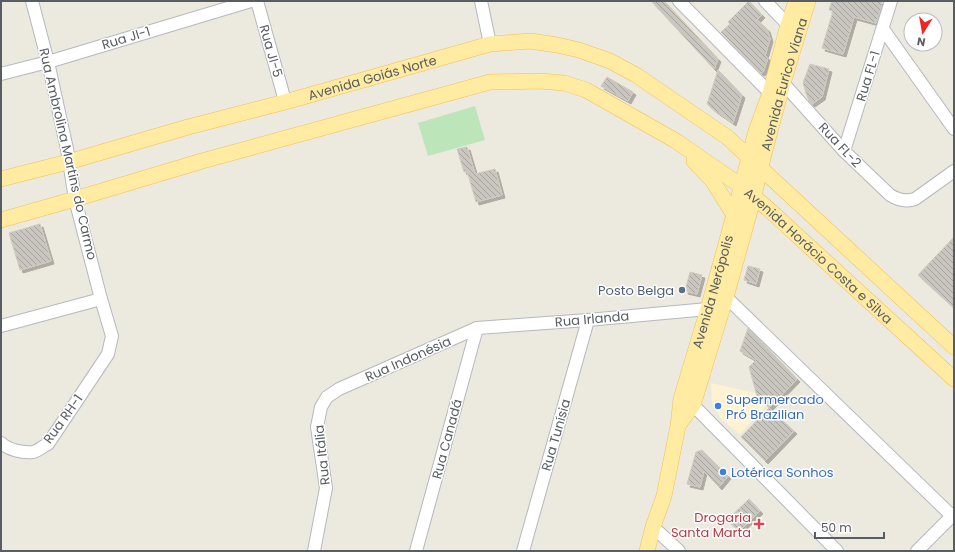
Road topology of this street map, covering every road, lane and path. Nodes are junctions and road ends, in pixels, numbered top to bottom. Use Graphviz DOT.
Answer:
graph roads {
  1 [pos="32,1"];
  2 [pos="251,1"];
  3 [pos="257,1"];
  4 [pos="481,1"];
  5 [pos="679,1"];
  6 [pos="765,1"];
  7 [pos="796,1"];
  8 [pos="808,1"];
  9 [pos="891,1"];
  10 [pos="883,29"];
  11 [pos="793,30"];
  12 [pos="490,44"];
  13 [pos="48,62"];
  14 [pos="1,74"];
  15 [pos="783,83"];
  16 [pos="770,93"];
  17 [pos="285,102"];
  18 [pos="954,129"];
  19 [pos="756,132"];
  20 [pos="727,137"];
  21 [pos="676,141"];
  22 [pos="765,150"];
  23 [pos="844,151"];
  24 [pos="749,158"];
  25 [pos="68,162"];
  26 [pos="761,169"];
  27 [pos="954,171"];
  28 [pos="1,179"];
  29 [pos="780,185"];
  30 [pos="741,186"];
  31 [pos="754,196"];
  32 [pos="75,199"];
  33 [pos="734,215"];
  34 [pos="1,220"];
  35 [pos="726,297"];
  36 [pos="101,299"];
  37 [pos="708,309"];
  38 [pos="588,320"];
  39 [pos="1,326"];
  40 [pos="477,328"];
  41 [pos="954,347"];
  42 [pos="108,354"];
  43 [pos="954,379"];
  44 [pos="339,389"];
  45 [pos="687,402"];
  46 [pos="1,443"];
  47 [pos="953,515"];
  48 [pos="653,527"];
  49 [pos="645,550"];
  50 [pos="314,551"];
  51 [pos="416,551"];
  52 [pos="524,551"];
  53 [pos="679,551"];
  54 [pos="837,551"];
  55 [pos="917,551"];
  1 -- 13 [label="street, Rua Ambrolina Martins do Carmo"];
  2 -- 13 [label="street, Rua JI-1"];
  3 -- 17 [label="street, Rua JI-5"];
  4 -- 12 [label="street"];
  5 -- 16 [label="street"];
  6 -- 11 [label="street"];
  7 -- 11 [label="main road, Avenida Eurico Viana"];
  8 -- 11 [label="main road, Avenida Eurico Viana"];
  9 -- 10 [label="street, Rua FL-1"];
  10 -- 18 [label="street"];
  10 -- 23 [label="street, Rua FL-1"];
  11 -- 15 [label="main road, Avenida Eurico Viana"];
  11 -- 16 [label="main road, Avenida Eurico Viana"];
  12 -- 17 [label="main road, Avenida Goiás Norte"];
  12 -- 20 [label="main road, Avenida Goiás Norte"];
  13 -- 14 [label="street, Rua JI-1"];
  13 -- 25 [label="street, Rua Ambrolina Martins do Carmo"];
  15 -- 22 [label="main road, Avenida Eurico Viana"];
  15 -- 23 [label="street, Rua FL-2"];
  16 -- 19 [label="main road, Avenida Eurico Viana"];
  17 -- 25 [label="main road, Avenida Goiás Norte"];
  19 -- 20 [label="main road"];
  19 -- 24 [label="main road, Avenida Eurico Viana"];
  20 -- 24 [label="main road, Avenida Horácio Costa e Silva"];
  21 -- 30 [label="main road, Avenida Horácio Costa e Silva"];
  21 -- 32 [label="main road"];
  21 -- 33 [label="main road"];
  22 -- 26 [label="main road, Avenida Eurico Viana"];
  22 -- 29 [label="main road"];
  23 -- 27 [label="street, Rua FL-2"];
  24 -- 26 [label="main road, Avenida Horácio Costa e Silva"];
  24 -- 30 [label="main road, Avenida Nerópolis"];
  25 -- 28 [label="main road, Avenida Goiás Norte"];
  25 -- 32 [label="street, Rua Ambrolina Martins do Carmo"];
  26 -- 29 [label="main road, Avenida Horácio Costa e Silva"];
  26 -- 31 [label="main road, Avenida Nerópolis"];
  29 -- 41 [label="main road, Avenida Horácio Costa e Silva"];
  30 -- 31 [label="main road, Avenida Horácio Costa e Silva"];
  30 -- 33 [label="main road, Avenida Nerópolis"];
  31 -- 35 [label="main road, Avenida Nerópolis"];
  31 -- 43 [label="main road, Avenida Horácio Costa e Silva"];
  32 -- 34 [label="main road"];
  32 -- 36 [label="street, Rua Ambrolina Martins do Carmo"];
  33 -- 37 [label="main road, Avenida Nerópolis"];
  35 -- 45 [label="main road, Avenida Nerópolis"];
  35 -- 47 [label="street"];
  36 -- 39 [label="street"];
  36 -- 42 [label="street, Rua Ambrolina Martins do Carmo"];
  37 -- 38 [label="street, Rua Irlanda"];
  37 -- 45 [label="main road, Avenida Nerópolis"];
  38 -- 40 [label="street, Rua Irlanda"];
  38 -- 52 [label="street, Rua Tunísia"];
  40 -- 44 [label="street, Rua Indonésia"];
  40 -- 51 [label="street, Rua Canadá"];
  42 -- 46 [label="street, Rua RH-1"];
  44 -- 50 [label="street, Rua Itália"];
  45 -- 48 [label="main road, Avenida Nerópolis"];
  45 -- 54 [label="street"];
  47 -- 55 [label="street"];
  48 -- 49 [label="main road, Avenida Nerópolis"];
  48 -- 53 [label="street"];
}
